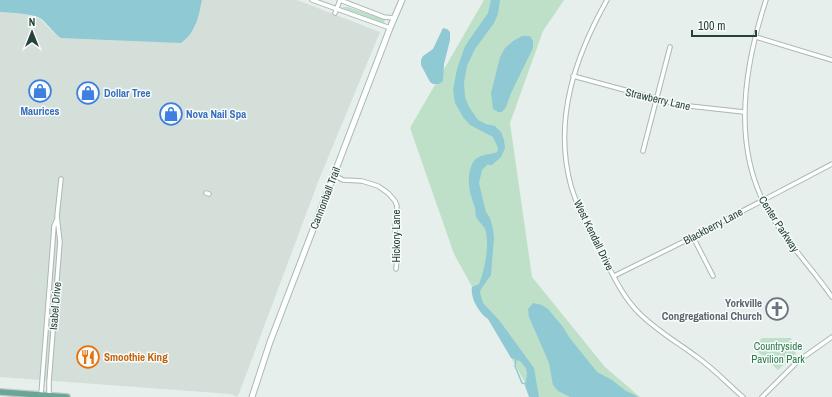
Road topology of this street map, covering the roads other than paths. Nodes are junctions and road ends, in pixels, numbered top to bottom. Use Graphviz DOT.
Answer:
graph roads {
  1 [pos="312,0"];
  2 [pos="340,0"];
  3 [pos="402,0"];
  4 [pos="607,0"];
  5 [pos="766,0"];
  6 [pos="336,11"];
  7 [pos="394,18"];
  8 [pos="390,28"];
  9 [pos="756,37"];
  10 [pos="670,47"];
  11 [pos="832,60"];
  12 [pos="573,76"];
  13 [pos="656,99"];
  14 [pos="744,112"];
  15 [pos="643,150"];
  16 [pos="832,164"];
  17 [pos="334,175"];
  18 [pos="61,179"];
  19 [pos="762,200"];
  20 [pos="58,216"];
  21 [pos="693,237"];
  22 [pos="396,269"];
  23 [pos="614,276"];
  24 [pos="713,276"];
  25 [pos="832,297"];
  26 [pos="832,338"];
  27 [pos="0,392"];
  28 [pos="41,395"];
  29 [pos="49,395"];
  30 [pos="67,397"];
  31 [pos="252,397"];
  32 [pos="743,397"];
  33 [pos="762,397"];
  1 -- 6 [label="street"];
  2 -- 6 [label="street"];
  2 -- 7 [label="street"];
  3 -- 7 [label="main road, Cannonball Trail"];
  4 -- 12 [label="street, West Kendall Drive"];
  5 -- 9 [label="street, Center Parkway"];
  6 -- 8 [label="street"];
  7 -- 8 [label="main road, Cannonball Trail"];
  8 -- 17 [label="main road, Cannonball Trail"];
  9 -- 11 [label="street"];
  9 -- 14 [label="street, Center Parkway"];
  10 -- 13 [label="street"];
  12 -- 13 [label="street, Strawberry Lane"];
  12 -- 23 [label="street, West Kendall Drive"];
  13 -- 14 [label="street, Strawberry Lane"];
  13 -- 15 [label="street"];
  14 -- 19 [label="street, Center Parkway"];
  16 -- 19 [label="street, Blackberry Lane"];
  17 -- 22 [label="street, Hickory Lane"];
  17 -- 31 [label="main road, Cannonball Trail"];
  18 -- 20 [label="street, Isabel Drive"];
  19 -- 21 [label="street, Blackberry Lane"];
  19 -- 25 [label="street, Center Parkway"];
  20 -- 28 [label="street, Isabel Drive"];
  20 -- 29 [label="street, Isabel Drive"];
  21 -- 23 [label="street, Blackberry Lane"];
  21 -- 24 [label="street"];
  23 -- 32 [label="street, West Kendall Drive"];
  26 -- 33 [label="street"];
  27 -- 28 [label="main road"];
  28 -- 29 [label="main road"];
  29 -- 30 [label="main road"];
}
